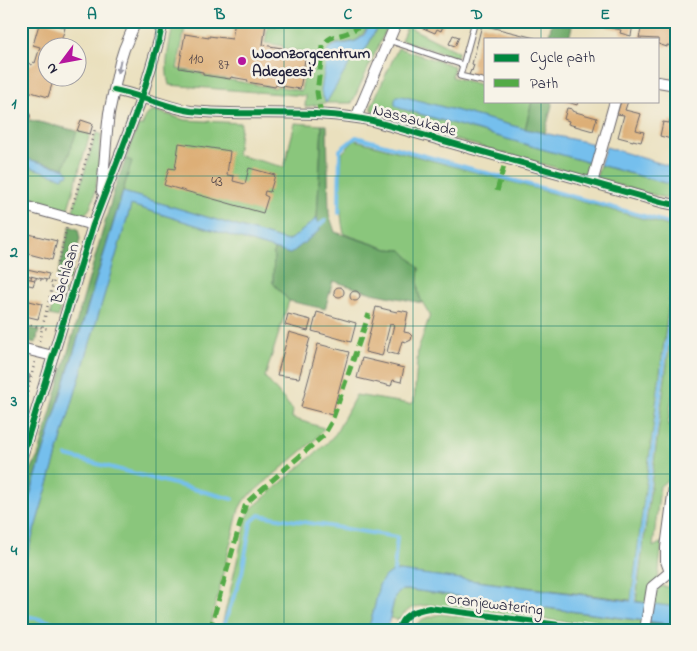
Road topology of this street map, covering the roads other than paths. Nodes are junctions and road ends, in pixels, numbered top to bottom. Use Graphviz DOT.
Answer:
graph roads {
  1 [pos="136,21"];
  2 [pos="163,21"];
  3 [pos="396,21"];
  4 [pos="475,21"];
  5 [pos="388,40"];
  6 [pos="463,66"];
  7 [pos="484,82"];
  8 [pos="660,82"];
  9 [pos="676,85"];
  10 [pos="114,90"];
  11 [pos="142,97"];
  12 [pos="615,102"];
  13 [pos="356,118"];
  14 [pos="592,183"];
  15 [pos="101,202"];
  16 [pos="21,205"];
  17 [pos="676,205"];
  18 [pos="93,225"];
  19 [pos="21,348"];
  20 [pos="53,356"];
  21 [pos="21,460"];
  22 [pos="676,472"];
  23 [pos="673,574"];
  24 [pos="645,628"];
  1 -- 10 [label="street, Bachlaan, one-way"];
  2 -- 11 [label="street, Bachlaan"];
  3 -- 5 [label="street"];
  4 -- 6 [label="lane"];
  5 -- 6 [label="lane"];
  5 -- 13 [label="street"];
  6 -- 7 [label="lane"];
  8 -- 9 [label="street"];
  10 -- 11 [label="street"];
  10 -- 15 [label="street, Bachlaan"];
  11 -- 13 [label="street, Nassaukade"];
  11 -- 15 [label="street, Bachlaan"];
  12 -- 14 [label="street"];
  13 -- 14 [label="street, Nassaukade"];
  14 -- 17 [label="street, Nassaukade"];
  15 -- 18 [label="street, Bachlaan"];
  16 -- 18 [label="street"];
  18 -- 20 [label="street, Bachlaan"];
  19 -- 20 [label="street"];
  20 -- 21 [label="street, Bachlaan"];
  22 -- 23 [label="street"];
  23 -- 24 [label="street"];
}
